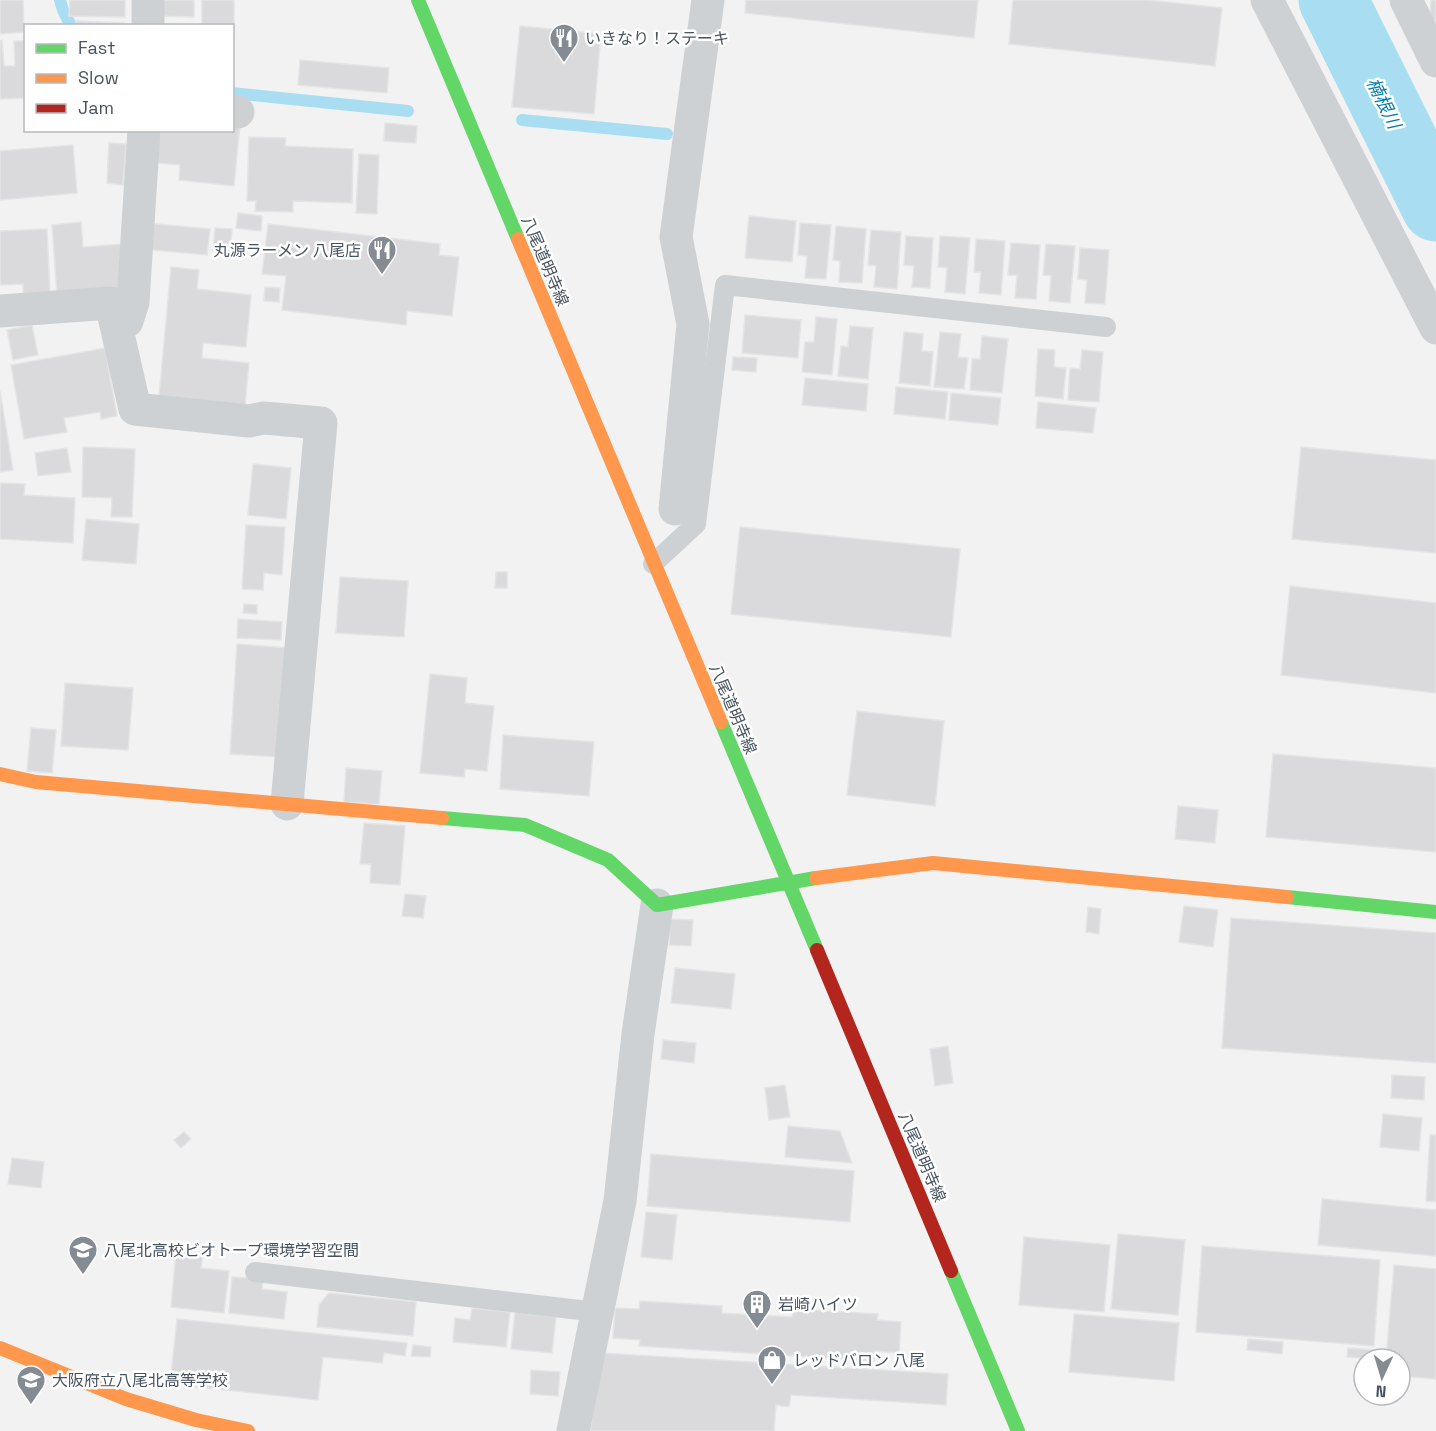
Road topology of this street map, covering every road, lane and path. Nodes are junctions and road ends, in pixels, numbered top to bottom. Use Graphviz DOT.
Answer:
graph roads {
  1 [pos="148,0"];
  2 [pos="418,0"];
  3 [pos="708,0"];
  4 [pos="1406,0"];
  5 [pos="1269,1"];
  6 [pos="148,24"];
  7 [pos="1435,59"];
  8 [pos="144,132"];
  9 [pos="0,311"];
  10 [pos="1106,327"];
  11 [pos="117,328"];
  12 [pos="1436,328"];
  13 [pos="675,509"];
  14 [pos="653,564"];
  15 [pos="0,774"];
  16 [pos="288,804"];
  17 [pos="789,881"];
  18 [pos="657,905"];
  19 [pos="1436,912"];
  20 [pos="255,1272"];
  21 [pos="597,1312"];
  22 [pos="0,1348"];
  23 [pos="248,1431"];
  24 [pos="573,1431"];
  25 [pos="1018,1431"];
  1 -- 6 [label="street"];
  2 -- 14 [label="street, 八尾道明寺線"];
  3 -- 13 [label="street"];
  4 -- 7 [label="street"];
  5 -- 12 [label="street"];
  8 -- 11 [label="street"];
  9 -- 11 [label="street"];
  10 -- 14 [label="lane"];
  11 -- 16 [label="street"];
  14 -- 17 [label="street, 八尾道明寺線"];
  15 -- 16 [label="street"];
  16 -- 18 [label="street"];
  17 -- 18 [label="street"];
  17 -- 19 [label="street"];
  17 -- 25 [label="street, 八尾道明寺線"];
  18 -- 21 [label="street"];
  20 -- 21 [label="lane"];
  21 -- 24 [label="street"];
  22 -- 23 [label="street"];
}
